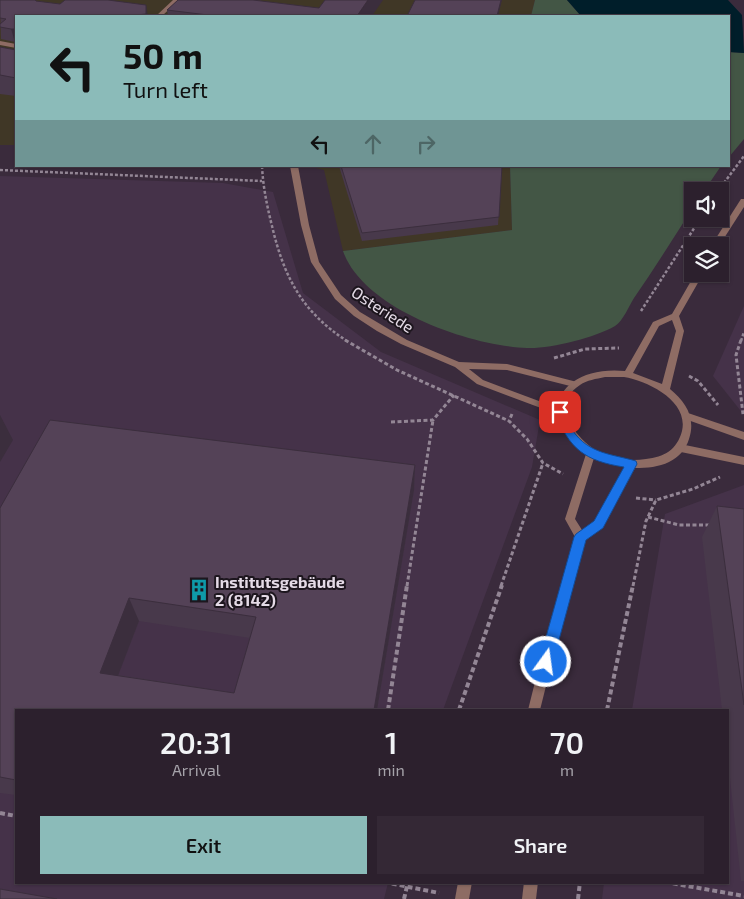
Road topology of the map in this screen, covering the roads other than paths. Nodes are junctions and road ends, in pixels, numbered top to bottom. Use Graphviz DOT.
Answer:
graph roads {
  1 [pos="176,0"];
  2 [pos="160,15"];
  3 [pos="0,43"];
  4 [pos="15,46"];
  5 [pos="294,167"];
  6 [pos="744,201"];
  7 [pos="721,237"];
  8 [pos="694,282"];
  9 [pos="675,316"];
  10 [pos="458,365"];
  11 [pos="627,374"];
  12 [pos="574,384"];
  13 [pos="665,389"];
  14 [pos="560,412"];
  15 [pos="688,417"];
  16 [pos="744,436"];
  17 [pos="680,448"];
  18 [pos="591,453"];
  19 [pos="744,461"];
  20 [pos="632,464"];
  21 [pos="580,537"];
  22 [pos="534,709"];
  23 [pos="465,884"];
  24 [pos="531,884"];
  25 [pos="462,898"];
  26 [pos="529,899"];
  1 -- 2 [label="street"];
  3 -- 4 [label="street"];
  5 -- 10 [label="street, Osteriede"];
  6 -- 7 [label="street"];
  8 -- 9 [label="street"];
  9 -- 11 [label="street"];
  9 -- 13 [label="street"];
  10 -- 12 [label="street, Osteriede"];
  10 -- 14 [label="street, Osteriede"];
  11 -- 12 [label="street"];
  11 -- 13 [label="street"];
  12 -- 14 [label="street"];
  13 -- 15 [label="street"];
  14 -- 18 [label="street"];
  15 -- 16 [label="street"];
  15 -- 17 [label="street"];
  17 -- 19 [label="street"];
  17 -- 20 [label="street"];
  18 -- 20 [label="street"];
  18 -- 21 [label="street"];
  20 -- 21 [label="street"];
  21 -- 22 [label="street"];
  23 -- 25 [label="street"];
  24 -- 26 [label="street"];
}
